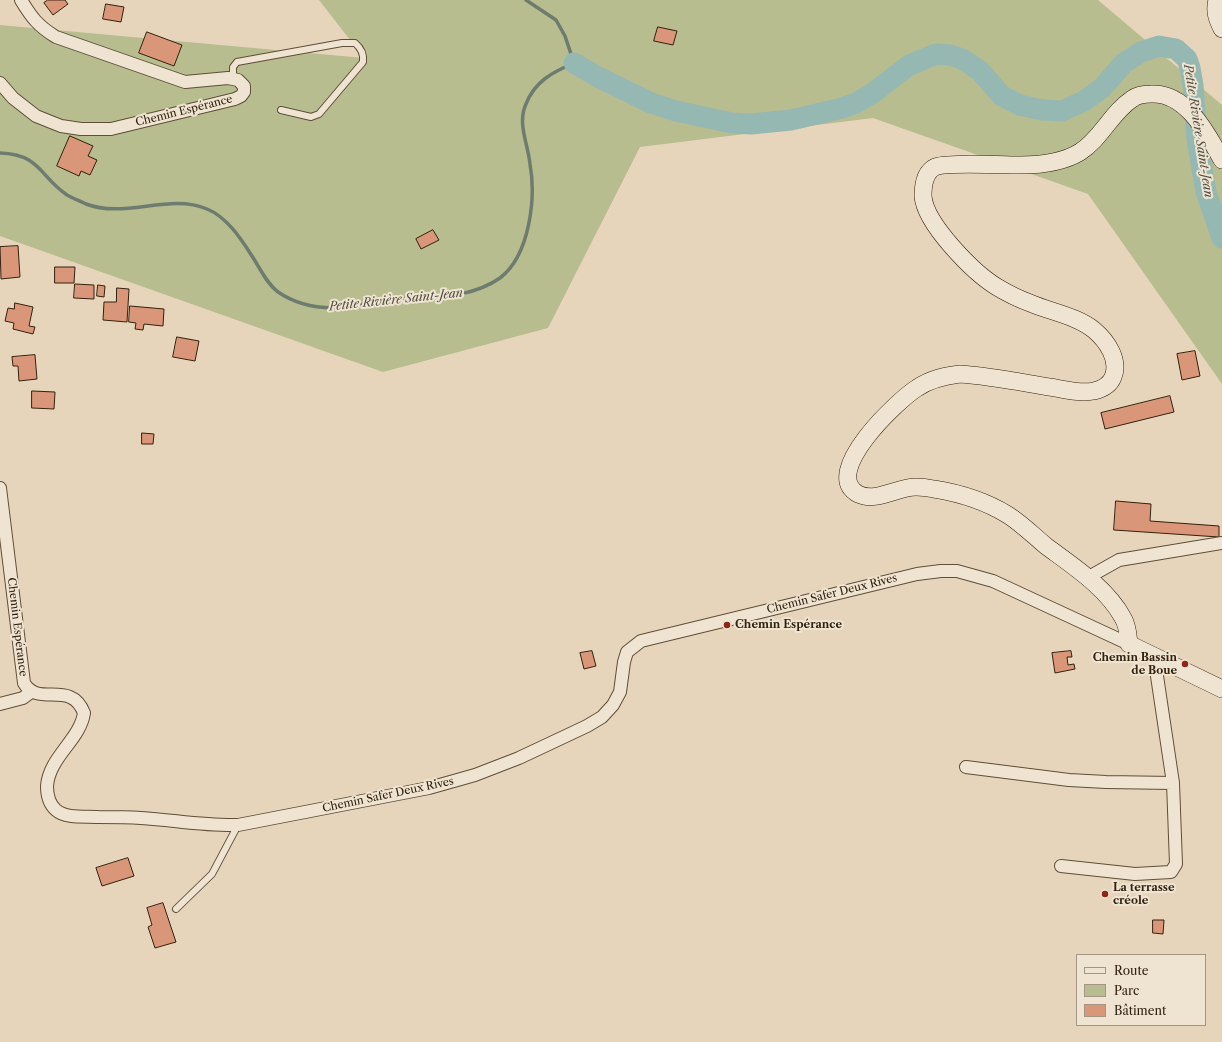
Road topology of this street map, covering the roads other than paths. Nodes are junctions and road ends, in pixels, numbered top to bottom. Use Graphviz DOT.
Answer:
graph roads {
  1 [pos="21,0"];
  2 [pos="1217,0"];
  3 [pos="1222,29"];
  4 [pos="233,78"];
  5 [pos="0,84"];
  6 [pos="281,110"];
  7 [pos="1222,160"];
  8 [pos="0,488"];
  9 [pos="1222,542"];
  10 [pos="1087,578"];
  11 [pos="1129,644"];
  12 [pos="1154,656"];
  13 [pos="1222,688"];
  14 [pos="32,692"];
  15 [pos="0,704"];
  16 [pos="966,767"];
  17 [pos="1172,783"];
  18 [pos="238,825"];
  19 [pos="1061,866"];
  20 [pos="176,909"];
  1 -- 4 [label="street, Chemin Espérance"];
  2 -- 3 [label="street"];
  4 -- 5 [label="street, Chemin Espérance"];
  4 -- 6 [label="lane"];
  7 -- 10 [label="street"];
  8 -- 14 [label="street, Chemin Espérance"];
  9 -- 10 [label="street"];
  10 -- 11 [label="street"];
  11 -- 12 [label="street"];
  11 -- 18 [label="street, Chemin Safer Deux Rives"];
  12 -- 13 [label="street"];
  12 -- 17 [label="street"];
  14 -- 15 [label="street"];
  14 -- 18 [label="street, Chemin Safer Deux Rives"];
  16 -- 17 [label="street"];
  17 -- 19 [label="street"];
  18 -- 20 [label="lane"];
}
